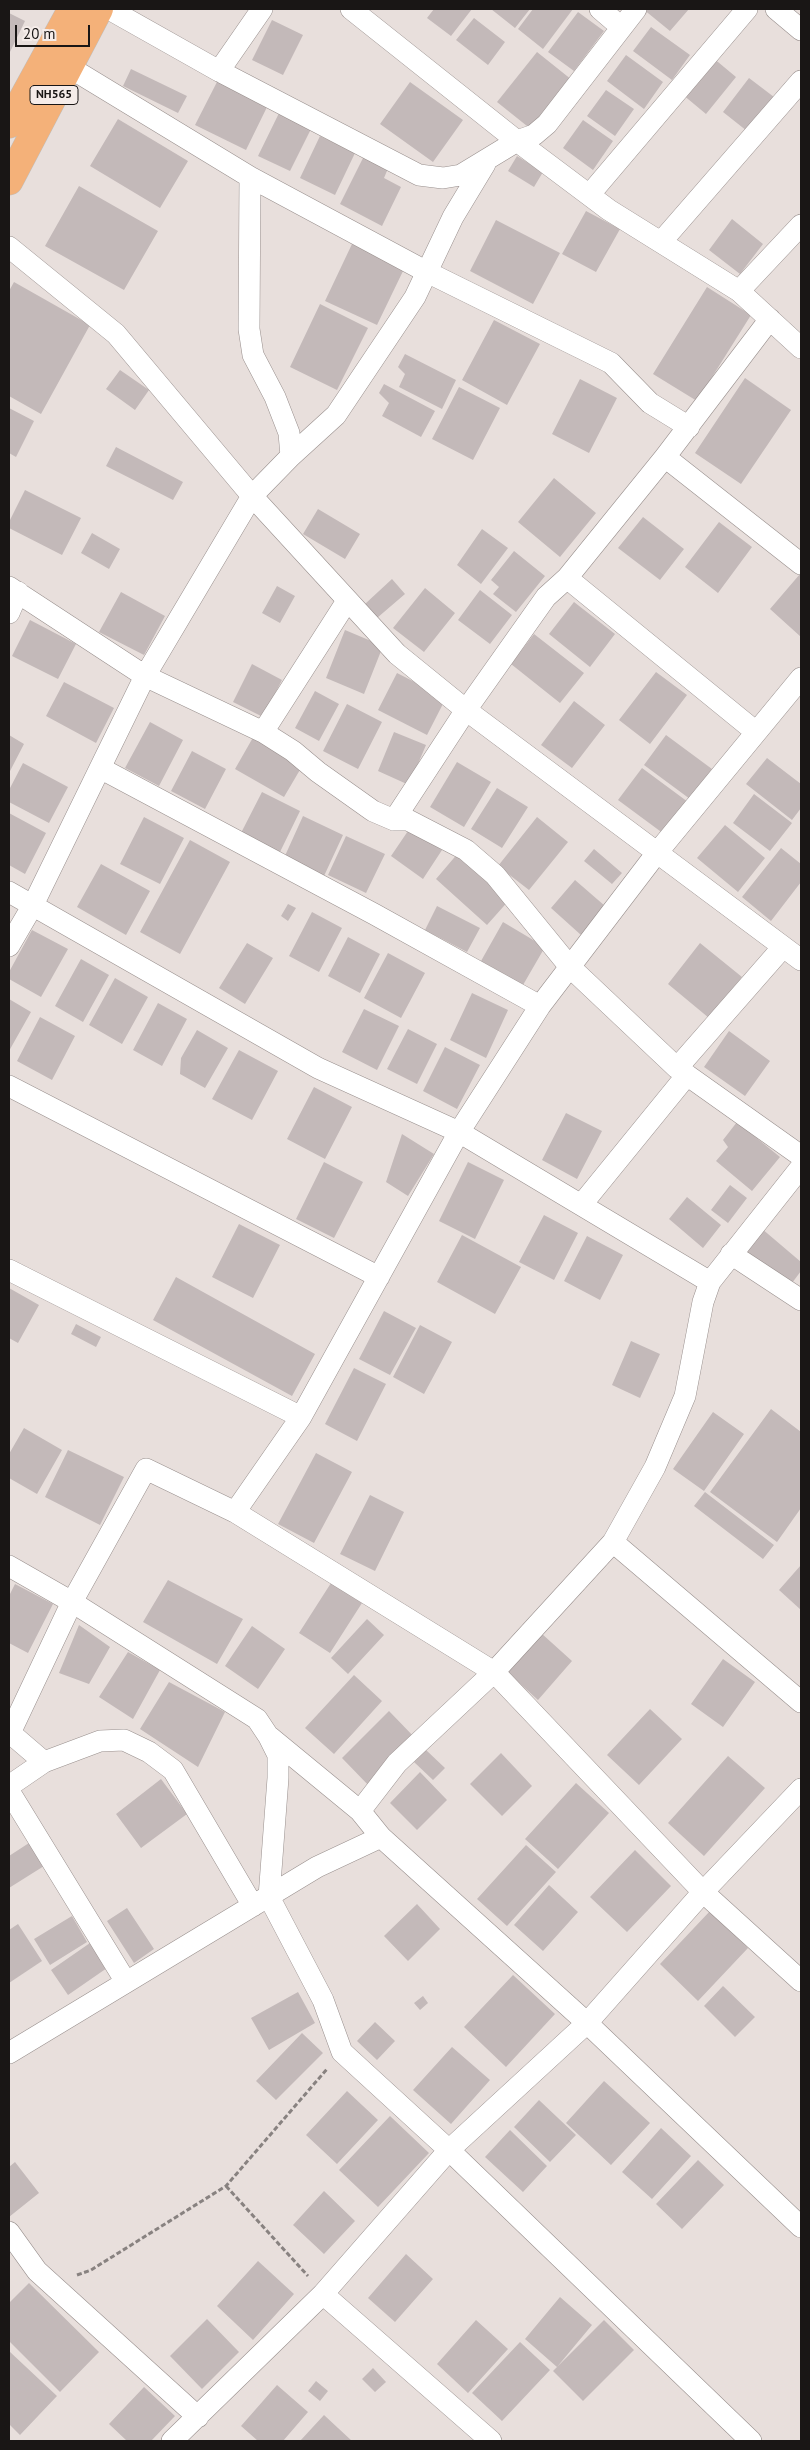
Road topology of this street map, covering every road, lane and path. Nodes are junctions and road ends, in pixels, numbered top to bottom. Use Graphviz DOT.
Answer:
graph roads {
  1 [pos="72,9"];
  2 [pos="99,9"];
  3 [pos="109,9"];
  4 [pos="262,9"];
  5 [pos="352,9"];
  6 [pos="600,9"];
  7 [pos="636,9"];
  8 [pos="747,9"];
  9 [pos="776,9"];
  10 [pos="621,27"];
  11 [pos="801,30"];
  12 [pos="69,67"];
  13 [pos="218,71"];
  14 [pos="801,81"];
  15 [pos="9,124"];
  16 [pos="517,141"];
  17 [pos="487,159"];
  18 [pos="250,177"];
  19 [pos="9,181"];
  20 [pos="590,194"];
  21 [pos="801,225"];
  22 [pos="661,242"];
  23 [pos="9,247"];
  24 [pos="427,272"];
  25 [pos="738,291"];
  26 [pos="770,319"];
  27 [pos="801,348"];
  28 [pos="689,427"];
  29 [pos="291,456"];
  30 [pos="665,457"];
  31 [pos="252,496"];
  32 [pos="801,564"];
  33 [pos="566,578"];
  34 [pos="13,590"];
  35 [pos="347,601"];
  36 [pos="9,614"];
  37 [pos="145,676"];
  38 [pos="801,678"];
  39 [pos="466,710"];
  40 [pos="263,732"];
  41 [pos="756,732"];
  42 [pos="100,768"];
  43 [pos="394,820"];
  44 [pos="656,854"];
  45 [pos="9,892"];
  46 [pos="33,905"];
  47 [pos="9,946"];
  48 [pos="783,947"];
  49 [pos="801,960"];
  50 [pos="570,967"];
  51 [pos="540,1006"];
  52 [pos="682,1072"];
  53 [pos="9,1086"];
  54 [pos="459,1132"];
  55 [pos="801,1156"];
  56 [pos="801,1167"];
  57 [pos="582,1204"];
  58 [pos="731,1254"];
  59 [pos="9,1270"];
  60 [pos="379,1277"];
  61 [pos="710,1282"];
  62 [pos="801,1300"];
  63 [pos="301,1417"];
  64 [pos="235,1512"];
  65 [pos="613,1542"];
  66 [pos="9,1566"];
  67 [pos="72,1602"];
  68 [pos="494,1672"];
  69 [pos="801,1702"];
  70 [pos="9,1733"];
  71 [pos="269,1737"];
  72 [pos="44,1762"];
  73 [pos="9,1786"];
  74 [pos="801,1789"];
  75 [pos="9,1791"];
  76 [pos="360,1811"];
  77 [pos="381,1836"];
  78 [pos="703,1892"];
  79 [pos="261,1902"];
  80 [pos="801,1981"];
  81 [pos="126,1982"];
  82 [pos="587,2023"];
  83 [pos="342,2052"];
  84 [pos="9,2053"];
  85 [pos="450,2150"];
  86 [pos="226,2186"];
  87 [pos="801,2227"];
  88 [pos="9,2232"];
  89 [pos="74,2276"];
  90 [pos="323,2294"];
  91 [pos="198,2417"];
  92 [pos="175,2441"];
  93 [pos="491,2441"];
  94 [pos="751,2441"];
  1 -- 15 [label="highway, NH565"];
  2 -- 12 [label="highway, NH565"];
  3 -- 13 [label="street"];
  4 -- 13 [label="street"];
  5 -- 16 [label="street"];
  6 -- 10 [label="street"];
  7 -- 10 [label="street"];
  8 -- 20 [label="street"];
  9 -- 11 [label="street"];
  10 -- 16 [label="street"];
  12 -- 18 [label="street"];
  12 -- 19 [label="highway, NH565"];
  13 -- 17 [label="street"];
  14 -- 22 [label="street"];
  16 -- 17 [label="street"];
  16 -- 20 [label="street"];
  17 -- 24 [label="street"];
  18 -- 24 [label="street"];
  18 -- 29 [label="street"];
  20 -- 22 [label="street"];
  21 -- 25 [label="street"];
  22 -- 25 [label="street"];
  23 -- 31 [label="street"];
  24 -- 28 [label="street"];
  24 -- 29 [label="street"];
  25 -- 26 [label="street"];
  26 -- 27 [label="street"];
  26 -- 28 [label="street"];
  28 -- 30 [label="street"];
  29 -- 31 [label="street"];
  30 -- 32 [label="street"];
  30 -- 33 [label="street"];
  31 -- 35 [label="street"];
  31 -- 37 [label="street"];
  33 -- 39 [label="street"];
  33 -- 41 [label="street"];
  34 -- 36 [label="street"];
  34 -- 37 [label="street"];
  35 -- 39 [label="street"];
  35 -- 40 [label="street"];
  37 -- 40 [label="street"];
  37 -- 42 [label="street"];
  38 -- 41 [label="street"];
  39 -- 43 [label="street"];
  39 -- 44 [label="street"];
  40 -- 43 [label="street"];
  41 -- 44 [label="street"];
  42 -- 46 [label="street"];
  42 -- 51 [label="street"];
  43 -- 50 [label="street"];
  44 -- 48 [label="street"];
  44 -- 50 [label="street"];
  45 -- 46 [label="street"];
  46 -- 47 [label="street"];
  46 -- 54 [label="street"];
  48 -- 49 [label="street"];
  48 -- 52 [label="street"];
  50 -- 51 [label="street"];
  50 -- 52 [label="street"];
  51 -- 54 [label="street"];
  52 -- 55 [label="street"];
  52 -- 57 [label="street"];
  53 -- 60 [label="street"];
  54 -- 57 [label="street"];
  54 -- 60 [label="street"];
  56 -- 58 [label="street"];
  57 -- 61 [label="street"];
  58 -- 61 [label="street"];
  58 -- 62 [label="street"];
  59 -- 63 [label="street"];
  60 -- 63 [label="street"];
  61 -- 65 [label="street"];
  63 -- 64 [label="street"];
  64 -- 67 [label="street"];
  64 -- 68 [label="street"];
  65 -- 68 [label="street"];
  65 -- 69 [label="street"];
  66 -- 67 [label="street"];
  67 -- 70 [label="street"];
  67 -- 71 [label="street"];
  68 -- 76 [label="street"];
  68 -- 78 [label="street"];
  70 -- 72 [label="street"];
  71 -- 76 [label="street"];
  71 -- 79 [label="street"];
  72 -- 73 [label="street"];
  72 -- 79 [label="street"];
  74 -- 78 [label="street"];
  75 -- 81 [label="street"];
  76 -- 77 [label="street"];
  77 -- 79 [label="street"];
  77 -- 82 [label="street"];
  78 -- 80 [label="street"];
  78 -- 82 [label="street"];
  79 -- 81 [label="street"];
  79 -- 83 [label="street"];
  81 -- 84 [label="street"];
  82 -- 85 [label="street"];
  82 -- 87 [label="street"];
  83 -- 85 [label="street"];
  83 -- 86 [label="path"];
  85 -- 90 [label="street"];
  85 -- 94 [label="street"];
  86 -- 89 [label="path"];
  86 -- 90 [label="path"];
  88 -- 91 [label="street"];
  90 -- 91 [label="street"];
  90 -- 93 [label="street"];
  91 -- 92 [label="street"];
}
